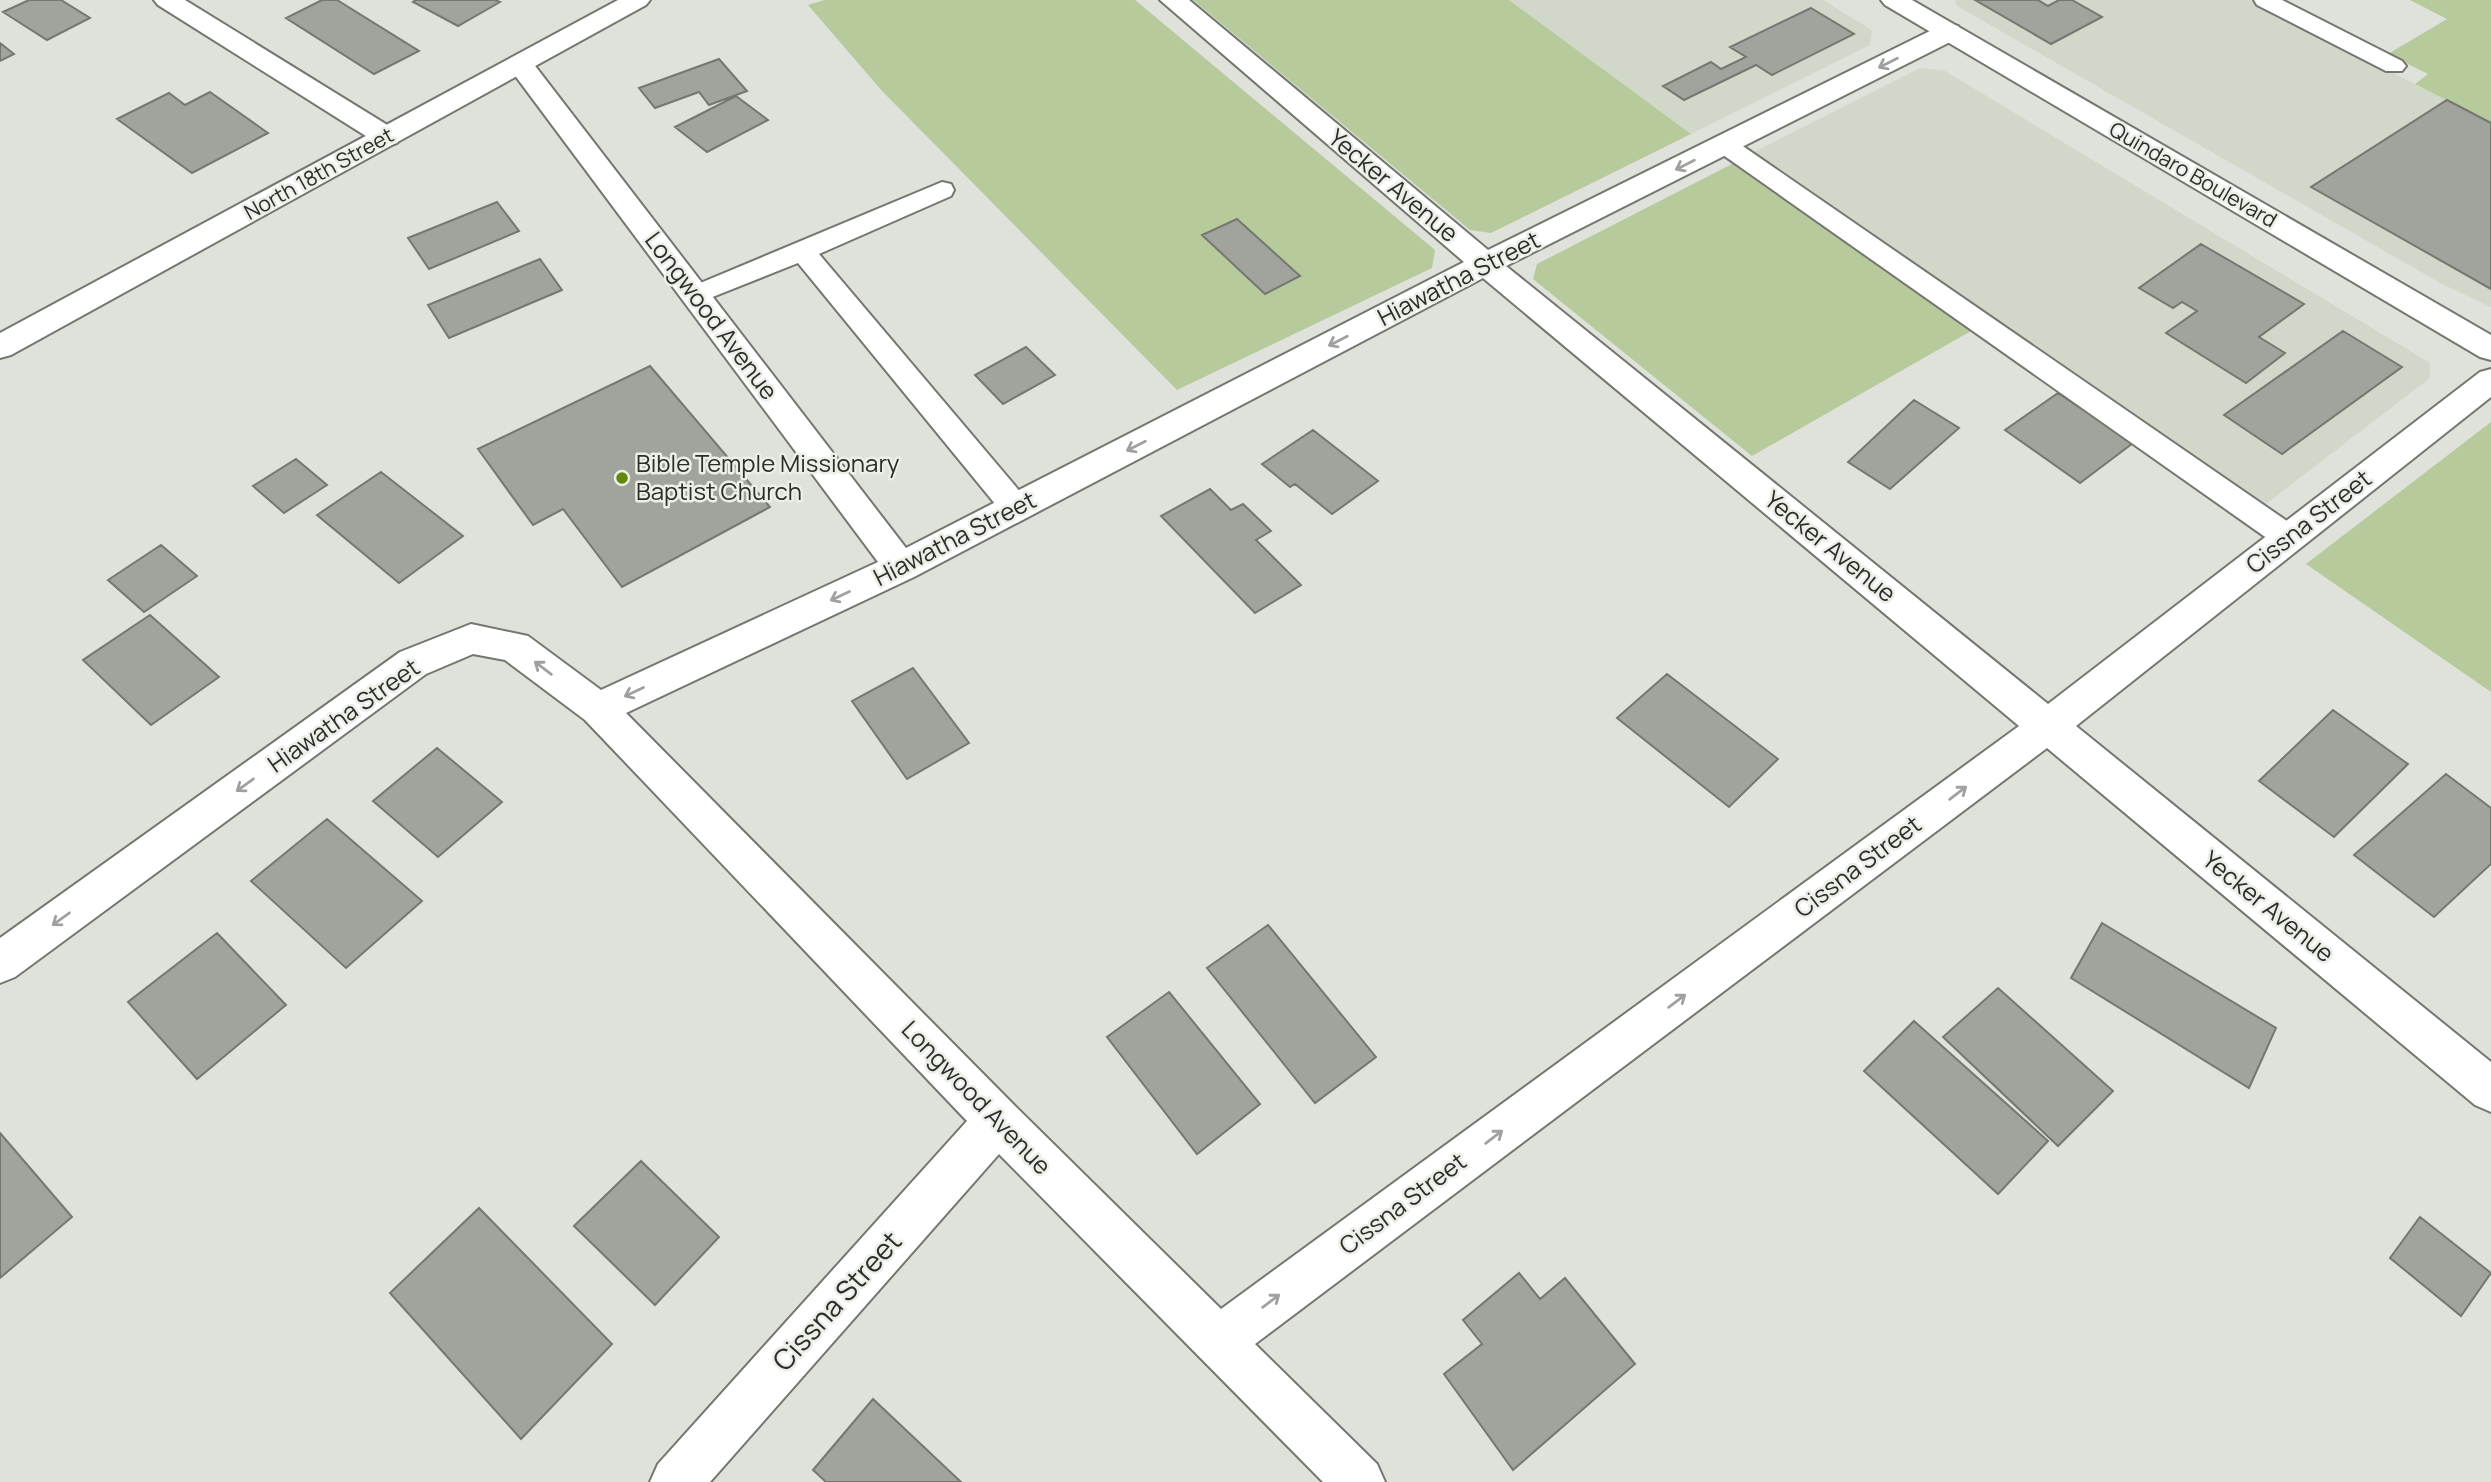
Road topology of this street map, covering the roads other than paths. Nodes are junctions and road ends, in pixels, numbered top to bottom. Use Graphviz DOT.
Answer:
graph roads {
  1 [pos="167,0"];
  2 [pos="637,0"];
  3 [pos="1172,0"];
  4 [pos="1894,0"];
  5 [pos="2265,0"];
  6 [pos="1950,32"];
  7 [pos="520,65"];
  8 [pos="2394,66"];
  9 [pos="387,138"];
  10 [pos="1725,145"];
  11 [pos="942,190"];
  12 [pos="802,251"];
  13 [pos="1485,264"];
  14 [pos="695,295"];
  15 [pos="0,347"];
  16 [pos="2491,349"];
  17 [pos="2491,380"];
  18 [pos="1016,508"];
  19 [pos="2290,538"];
  20 [pos="901,567"];
  21 [pos="598,709"];
  22 [pos="2048,726"];
  23 [pos="0,963"];
  24 [pos="2491,1090"];
  25 [pos="998,1121"];
  26 [pos="1217,1342"];
  27 [pos="676,1482"];
  28 [pos="1359,1482"];
  1 -- 9 [label="street"];
  2 -- 7 [label="street, North 18th Street"];
  3 -- 13 [label="street, Yecker Avenue"];
  4 -- 6 [label="street, Quindaro Boulevard"];
  5 -- 8 [label="lane"];
  6 -- 10 [label="street, Hiawatha Street, one-way"];
  6 -- 16 [label="street, Quindaro Boulevard"];
  7 -- 9 [label="street, North 18th Street"];
  7 -- 14 [label="street, Longwood Avenue"];
  9 -- 15 [label="street, North 18th Street"];
  10 -- 13 [label="street, Hiawatha Street, one-way"];
  10 -- 19 [label="lane"];
  11 -- 12 [label="lane"];
  12 -- 14 [label="lane"];
  12 -- 18 [label="lane"];
  13 -- 18 [label="street, Hiawatha Street, one-way"];
  13 -- 22 [label="street, Yecker Avenue"];
  14 -- 20 [label="street, Longwood Avenue"];
  17 -- 19 [label="street, Cissna Street"];
  18 -- 20 [label="street, Hiawatha Street"];
  19 -- 22 [label="street, Cissna Street"];
  20 -- 21 [label="street, Hiawatha Street, one-way"];
  21 -- 23 [label="street, Hiawatha Street, one-way"];
  21 -- 25 [label="street, Longwood Avenue"];
  22 -- 24 [label="street, Yecker Avenue"];
  26 -- 22 [label="street, Cissna Street, one-way"];
  25 -- 26 [label="street, Longwood Avenue"];
  25 -- 27 [label="street, Cissna Street"];
  26 -- 28 [label="street, Longwood Avenue"];
}
